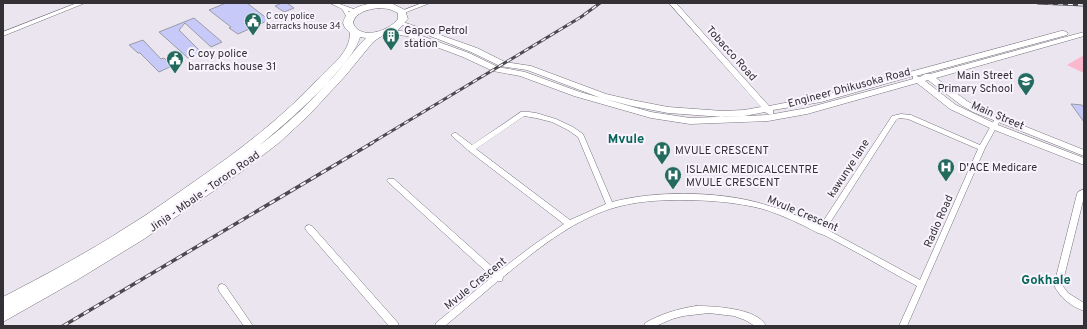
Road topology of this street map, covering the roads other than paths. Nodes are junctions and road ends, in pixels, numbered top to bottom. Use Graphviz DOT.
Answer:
graph roads {
  1 [pos="82,3"];
  2 [pos="333,3"];
  3 [pos="427,3"];
  4 [pos="672,3"];
  5 [pos="370,5"];
  6 [pos="344,8"];
  7 [pos="397,8"];
  8 [pos="353,15"];
  9 [pos="401,23"];
  10 [pos="1084,28"];
  11 [pos="355,32"];
  12 [pos="384,33"];
  13 [pos="3,34"];
  14 [pos="1084,34"];
  15 [pos="922,71"];
  16 [pos="911,74"];
  17 [pos="930,77"];
  18 [pos="919,80"];
  19 [pos="767,109"];
  20 [pos="775,117"];
  21 [pos="997,123"];
  22 [pos="454,135"];
  23 [pos="982,148"];
  24 [pos="471,149"];
  25 [pos="1084,153"];
  26 [pos="1084,162"];
  27 [pos="391,181"];
  28 [pos="1084,192"];
  29 [pos="610,206"];
  30 [pos="569,224"];
  31 [pos="309,228"];
  32 [pos="821,230"];
  33 [pos="499,278"];
  34 [pos="922,285"];
  35 [pos="222,288"];
  36 [pos="3,304"];
  37 [pos="1084,307"];
  38 [pos="3,315"];
  39 [pos="249,326"];
  40 [pos="395,326"];
  41 [pos="440,326"];
  42 [pos="648,326"];
  43 [pos="762,326"];
  44 [pos="902,326"];
  1 -- 13 [label="street"];
  2 -- 6 [label="street"];
  3 -- 7 [label="street"];
  4 -- 19 [label="street, Tobacco Road"];
  5 -- 7 [label="highway"];
  5 -- 8 [label="highway"];
  6 -- 8 [label="street"];
  6 -- 8 [label="street"];
  7 -- 9 [label="highway"];
  8 -- 11 [label="highway"];
  9 -- 12 [label="highway, Jinja - Mbale - Tororo Road"];
  9 -- 19 [label="street, Engineer Dhikusoka Road"];
  10 -- 15 [label="street, Engineer Dhikusoka Road"];
  11 -- 12 [label="highway"];
  11 -- 36 [label="highway, Jinja - Mbale - Tororo Road"];
  12 -- 20 [label="street, Engineer Dhikusoka Road"];
  12 -- 38 [label="highway, Jinja - Mbale - Tororo Road"];
  14 -- 17 [label="street, Engineer Dhikusoka Road"];
  15 -- 16 [label="street, Engineer Dhikusoka Road"];
  15 -- 17 [label="street, Main Street"];
  16 -- 18 [label="street, Main Street"];
  16 -- 19 [label="street, Engineer Dhikusoka Road"];
  17 -- 18 [label="street, Engineer Dhikusoka Road"];
  17 -- 21 [label="street, Main Street"];
  18 -- 20 [label="street, Engineer Dhikusoka Road"];
  18 -- 21 [label="street, Main Street"];
  19 -- 20 [label="street, Tobacco Road"];
  21 -- 23 [label="street, Radio Road"];
  21 -- 25 [label="street, Main Street"];
  21 -- 26 [label="street, Main Street"];
  22 -- 24 [label="street"];
  23 -- 32 [label="street, kawunye lane"];
  23 -- 34 [label="street, Radio Road"];
  24 -- 29 [label="street"];
  24 -- 30 [label="street"];
  27 -- 33 [label="street"];
  28 -- 37 [label="street"];
  29 -- 30 [label="street, Mvule Crescent"];
  29 -- 32 [label="street, Mvule Crescent"];
  30 -- 33 [label="street, Mvule Crescent"];
  31 -- 40 [label="street"];
  32 -- 34 [label="street, Mvule Crescent"];
  33 -- 41 [label="street, Mvule Crescent"];
  34 -- 44 [label="street, Radio Road"];
  35 -- 39 [label="street"];
  42 -- 43 [label="street"];
}
